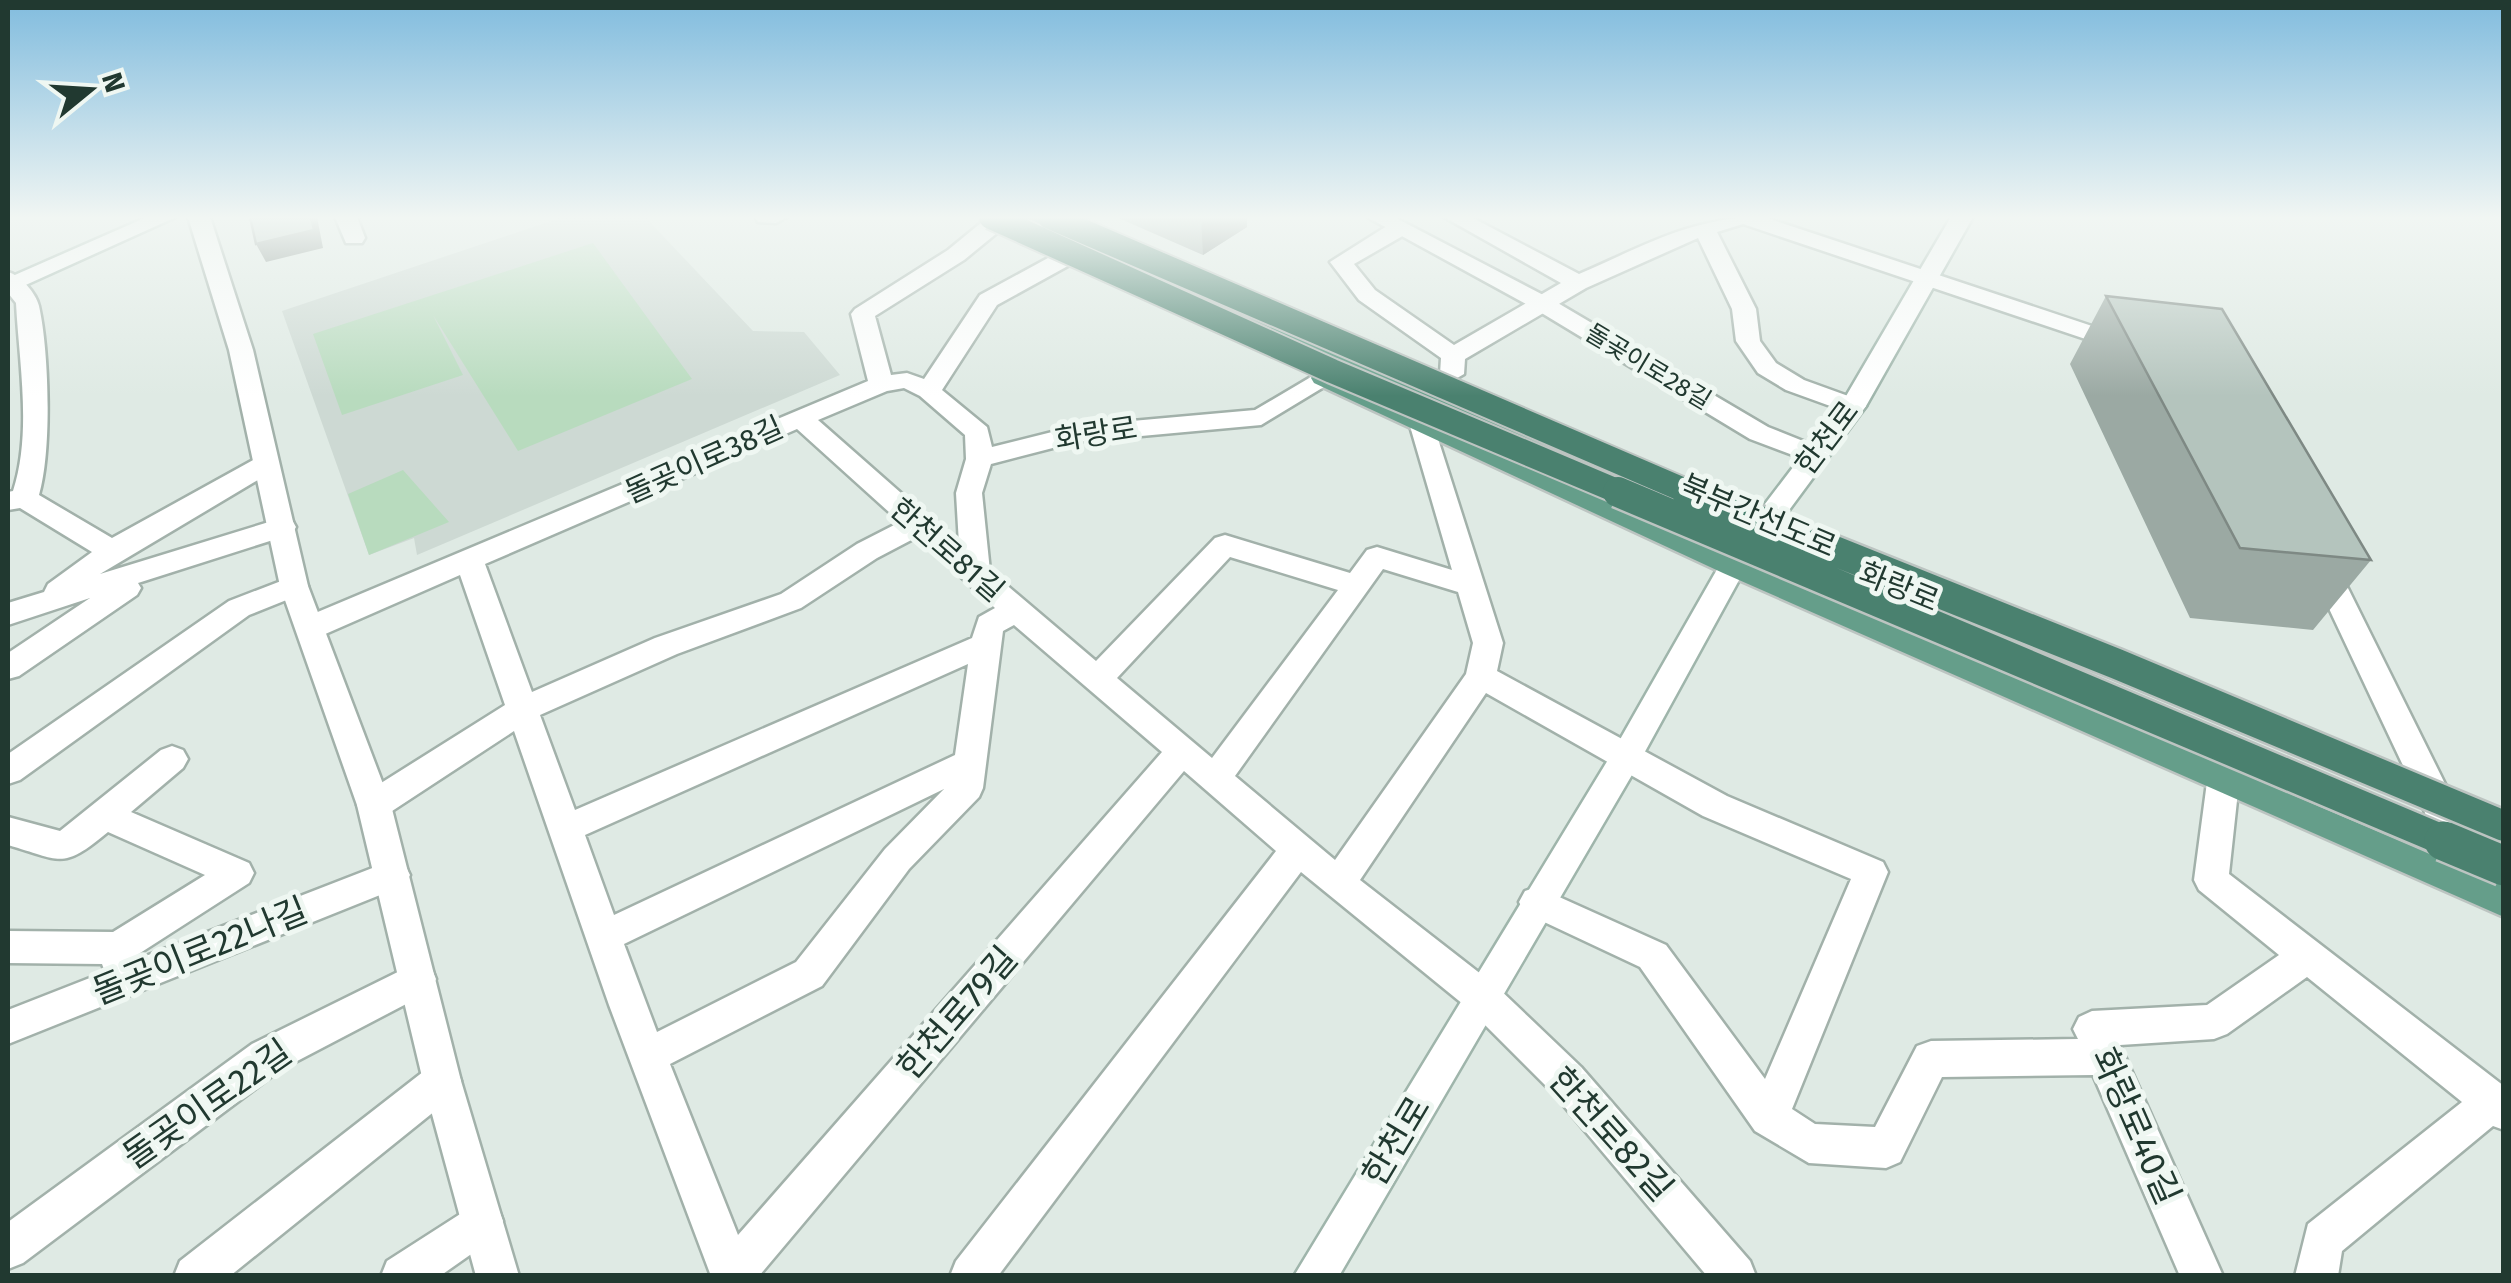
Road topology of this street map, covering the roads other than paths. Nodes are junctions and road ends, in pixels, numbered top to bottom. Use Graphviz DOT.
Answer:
graph roads {
  1 [pos="217,277"];
  2 [pos="922,277"];
  3 [pos="1030,277"];
  4 [pos="1109,277"];
  5 [pos="1126,277"];
  6 [pos="1139,277"];
  7 [pos="1188,277"];
  8 [pos="1353,277"];
  9 [pos="1491,277"];
  10 [pos="1567,277"];
  11 [pos="1592,277"];
  12 [pos="1728,277"];
  13 [pos="1921,277"];
  14 [pos="1932,277"];
  15 [pos="1930,280"];
  16 [pos="10,282"];
  17 [pos="1578,283"];
  18 [pos="1543,304"];
  19 [pos="2155,354"];
  20 [pos="1454,356"];
  21 [pos="1325,379"];
  22 [pos="881,384"];
  23 [pos="929,390"];
  24 [pos="34,396"];
  25 [pos="1447,405"];
  26 [pos="8,406"];
  27 [pos="1853,406"];
  28 [pos="800,418"];
  29 [pos="1423,426"];
  30 [pos="1814,456"];
  31 [pos="979,459"];
  32 [pos="264,465"];
  33 [pos="1626,476"];
  34 [pos="16,500"];
  35 [pos="1606,508"];
  36 [pos="917,525"];
  37 [pos="282,527"];
  38 [pos="1755,531"];
  39 [pos="2306,532"];
  40 [pos="112,551"];
  41 [pos="470,562"];
  42 [pos="1732,566"];
  43 [pos="159,567"];
  44 [pos="976,576"];
  45 [pos="1356,585"];
  46 [pos="294,586"];
  47 [pos="1471,586"];
  48 [pos="48,602"];
  49 [pos="1016,610"];
  50 [pos="8,614"];
  51 [pos="312,627"];
  52 [pos="986,644"];
  53 [pos="8,668"];
  54 [pos="1482,676"];
  55 [pos="1097,679"];
  56 [pos="522,710"];
  57 [pos="1182,751"];
  58 [pos="1625,758"];
  59 [pos="172,759"];
  60 [pos="970,762"];
  61 [pos="8,771"];
  62 [pos="1215,779"];
  63 [pos="2223,782"];
  64 [pos="374,805"];
  65 [pos="2441,810"];
  66 [pos="104,815"];
  67 [pos="2504,826"];
  68 [pos="565,829"];
  69 [pos="8,832"];
  70 [pos="2504,836"];
  71 [pos="1298,849"];
  72 [pos="2504,866"];
  73 [pos="393,875"];
  74 [pos="1337,882"];
  75 [pos="2464,885"];
  76 [pos="1537,902"];
  77 [pos="2504,902"];
  78 [pos="603,937"];
  79 [pos="8,947"];
  80 [pos="2307,956"];
  81 [pos="121,965"];
  82 [pos="418,979"];
  83 [pos="1482,997"];
  84 [pos="8,1027"];
  85 [pos="648,1056"];
  86 [pos="2106,1057"];
  87 [pos="442,1081"];
  88 [pos="2498,1107"];
  89 [pos="1769,1118"];
  90 [pos="482,1221"];
  91 [pos="8,1248"];
  92 [pos="733,1275"];
  93 [pos="195,1276"];
  94 [pos="402,1276"];
  95 [pos="498,1276"];
  96 [pos="971,1276"];
  97 [pos="1315,1276"];
  98 [pos="1736,1276"];
  99 [pos="2202,1276"];
  100 [pos="2316,1276"];
  1 -- 32 [label="street"];
  2 -- 22 [label="street"];
  3 -- 23 [label="street"];
  4 -- 21 [label="main road, 화랑로"];
  5 -- 72 [label="highway, 북부간선도로, bridge"];
  6 -- 25 [label="main road, 화랑로"];
  7 -- 67 [label="highway, 북부간선도로, bridge"];
  8 -- 20 [label="street"];
  9 -- 18 [label="street, 돌곶이로28길"];
  10 -- 17 [label="street, 돌곶이로28길"];
  11 -- 17 [label="street"];
  12 -- 27 [label="street"];
  13 -- 15 [label="street"];
  14 -- 15 [label="street, 한천로"];
  15 -- 19 [label="street"];
  15 -- 27 [label="street, 한천로"];
  16 -- 24 [label="street"];
  17 -- 18 [label="street"];
  18 -- 20 [label="street"];
  18 -- 30 [label="street, 돌곶이로28길"];
  20 -- 25 [label="street"];
  21 -- 29 [label="main road, 화랑로"];
  21 -- 31 [label="street, 화랑로"];
  22 -- 23 [label="street"];
  22 -- 28 [label="street, 돌곶이로38길"];
  23 -- 31 [label="street"];
  24 -- 26 [label="street"];
  24 -- 34 [label="street"];
  25 -- 33 [label="main road, 화랑로"];
  27 -- 30 [label="street, 한천로"];
  28 -- 36 [label="street, 한천로81길"];
  28 -- 41 [label="street, 돌곶이로38길"];
  29 -- 35 [label="main road, 화랑로"];
  29 -- 47 [label="street"];
  30 -- 38 [label="street, 한천로"];
  31 -- 44 [label="street"];
  32 -- 37 [label="street"];
  32 -- 40 [label="street"];
  33 -- 35 [label="street"];
  33 -- 38 [label="main road, 화랑로"];
  34 -- 40 [label="street"];
  35 -- 42 [label="main road, 화랑로"];
  36 -- 44 [label="street, 한천로81길"];
  36 -- 56 [label="street"];
  37 -- 43 [label="street"];
  37 -- 46 [label="street"];
  38 -- 42 [label="street, 한천로"];
  38 -- 65 [label="main road, 화랑로"];
  39 -- 65 [label="street"];
  40 -- 48 [label="street"];
  41 -- 51 [label="street, 돌곶이로38길"];
  41 -- 56 [label="street, 한천로79길"];
  42 -- 58 [label="street, 한천로"];
  42 -- 63 [label="main road, 화랑로"];
  43 -- 48 [label="street"];
  43 -- 53 [label="street"];
  44 -- 49 [label="street, 한천로81길"];
  45 -- 47 [label="street"];
  45 -- 55 [label="street"];
  45 -- 62 [label="street"];
  46 -- 51 [label="street"];
  46 -- 61 [label="street"];
  47 -- 54 [label="street"];
  48 -- 50 [label="street"];
  49 -- 52 [label="street"];
  49 -- 55 [label="street, 한천로81길"];
  51 -- 64 [label="street"];
  52 -- 60 [label="street"];
  52 -- 68 [label="street"];
  54 -- 58 [label="street"];
  54 -- 74 [label="street"];
  55 -- 57 [label="street, 한천로81길"];
  56 -- 64 [label="street"];
  56 -- 68 [label="street, 한천로79길"];
  57 -- 62 [label="street, 한천로81길"];
  57 -- 92 [label="street, 한천로79길"];
  58 -- 76 [label="street, 한천로"];
  58 -- 89 [label="street"];
  59 -- 66 [label="street"];
  60 -- 78 [label="street"];
  60 -- 85 [label="street"];
  62 -- 71 [label="street, 한천로81길"];
  63 -- 75 [label="main road, 화랑로"];
  63 -- 80 [label="street"];
  64 -- 73 [label="street"];
  65 -- 70 [label="main road, 화랑로"];
  65 -- 75 [label="street"];
  66 -- 69 [label="street"];
  66 -- 81 [label="street"];
  68 -- 78 [label="street, 한천로79길"];
  71 -- 74 [label="street, 한천로81길"];
  71 -- 96 [label="street"];
  73 -- 81 [label="street, 돌곶이로22나길"];
  73 -- 82 [label="street"];
  74 -- 83 [label="street, 한천로81길"];
  75 -- 77 [label="main road, 화랑로"];
  76 -- 83 [label="street, 한천로"];
  76 -- 89 [label="street"];
  78 -- 85 [label="street, 한천로79길"];
  79 -- 81 [label="street"];
  80 -- 86 [label="street, 화랑로40길"];
  80 -- 88 [label="street"];
  81 -- 84 [label="street, 돌곶이로22나길"];
  82 -- 87 [label="street"];
  82 -- 91 [label="street, 돌곶이로22길"];
  83 -- 97 [label="street, 한천로"];
  83 -- 98 [label="street, 한천로82길"];
  85 -- 92 [label="street, 한천로79길"];
  86 -- 89 [label="street"];
  86 -- 99 [label="street, 화랑로40길"];
  87 -- 90 [label="street"];
  87 -- 93 [label="street"];
  88 -- 100 [label="street"];
  90 -- 94 [label="street"];
  90 -- 95 [label="street"];
}
